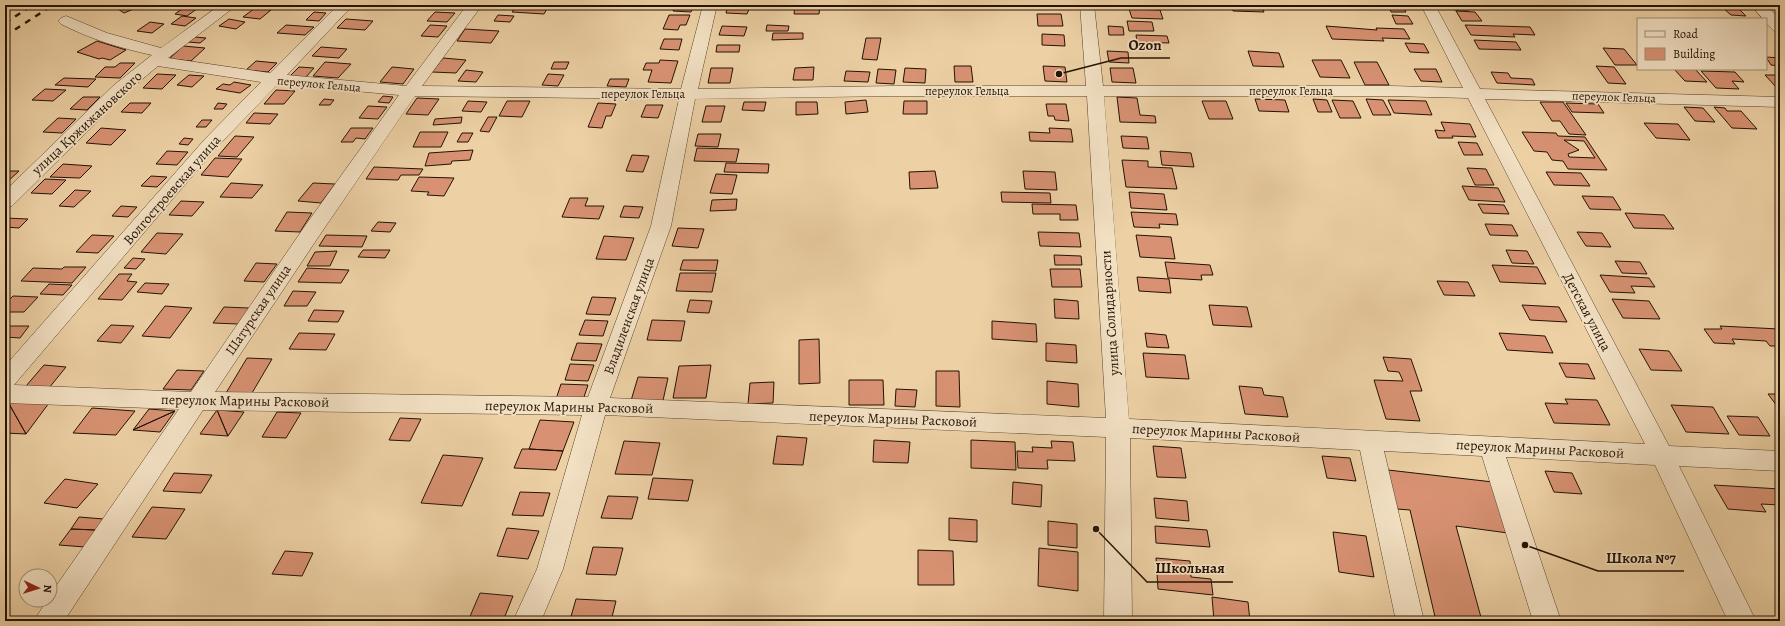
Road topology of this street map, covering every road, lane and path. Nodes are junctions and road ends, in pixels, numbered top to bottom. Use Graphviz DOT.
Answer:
graph roads {
  1 [pos="230,5"];
  2 [pos="346,5"];
  3 [pos="475,5"];
  4 [pos="710,5"];
  5 [pos="1087,5"];
  6 [pos="1428,5"];
  7 [pos="1758,5"];
  8 [pos="66,21"];
  9 [pos="1780,29"];
  10 [pos="160,57"];
  11 [pos="275,80"];
  12 [pos="410,91"];
  13 [pos="1095,91"];
  14 [pos="1473,93"];
  15 [pos="688,94"];
  16 [pos="1780,102"];
  17 [pos="5,202"];
  18 [pos="5,382"];
  19 [pos="5,394"];
  20 [pos="197,401"];
  21 [pos="596,406"];
  22 [pos="1118,428"];
  23 [pos="1370,441"];
  24 [pos="1491,447"];
  25 [pos="1662,455"];
  26 [pos="1780,461"];
  27 [pos="48,621"];
  28 [pos="527,621"];
  29 [pos="1118,621"];
  30 [pos="1410,621"];
  31 [pos="1547,621"];
  32 [pos="1742,621"];
  1 -- 10 [label="street, улица Кржижановского"];
  2 -- 11 [label="street, Волгостроевская улица"];
  3 -- 12 [label="street, Шатурская улица"];
  4 -- 15 [label="street, Владиленская улица"];
  5 -- 13 [label="street, улица Солидарности"];
  6 -- 14 [label="street, Детская улица"];
  7 -- 9 [label="street"];
  8 -- 10 [label="street, переулок Гельца"];
  10 -- 11 [label="street, переулок Гельца"];
  10 -- 17 [label="street, улица Кржижановского"];
  11 -- 12 [label="street, переулок Гельца"];
  11 -- 18 [label="street, Волгостроевская улица"];
  12 -- 15 [label="street, переулок Гельца"];
  12 -- 20 [label="street, Шатурская улица"];
  13 -- 14 [label="street, переулок Гельца"];
  13 -- 15 [label="street, переулок Гельца"];
  13 -- 22 [label="street, улица Солидарности"];
  14 -- 16 [label="street, переулок Гельца"];
  14 -- 25 [label="street, Детская улица"];
  15 -- 21 [label="street, Владиленская улица"];
  19 -- 20 [label="street, переулок Марины Расковой"];
  20 -- 21 [label="street, переулок Марины Расковой"];
  20 -- 27 [label="street, Шатурская улица"];
  21 -- 22 [label="street, переулок Марины Расковой"];
  21 -- 28 [label="street, Владиленская улица"];
  22 -- 23 [label="street, переулок Марины Расковой"];
  22 -- 29 [label="street, улица Солидарности"];
  23 -- 24 [label="street, переулок Марины Расковой"];
  23 -- 30 [label="street"];
  24 -- 25 [label="street, переулок Марины Расковой"];
  24 -- 31 [label="street"];
  25 -- 26 [label="street, переулок Марины Расковой"];
  25 -- 32 [label="street, Детская улица"];
}
